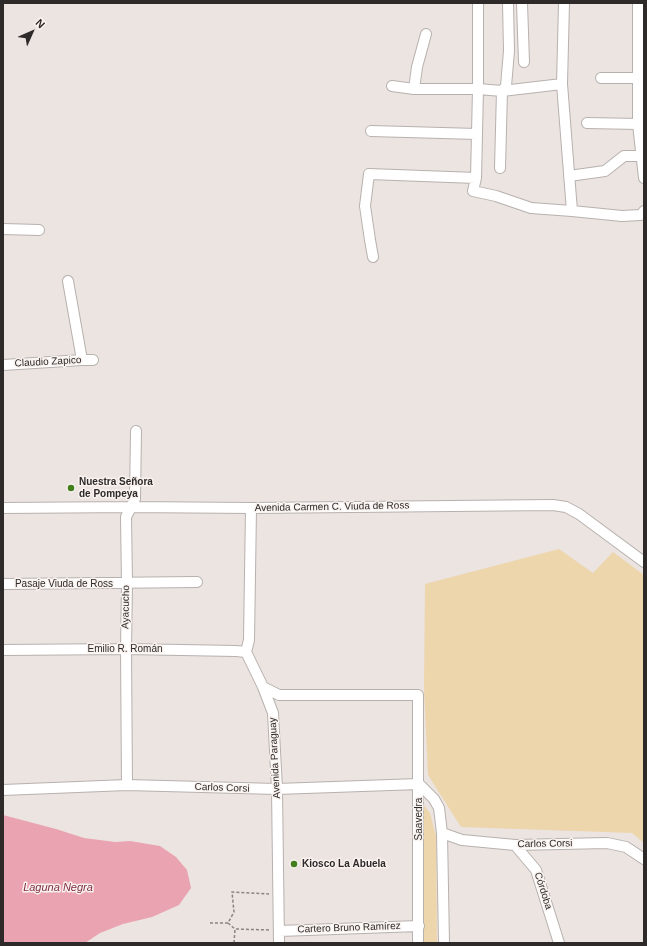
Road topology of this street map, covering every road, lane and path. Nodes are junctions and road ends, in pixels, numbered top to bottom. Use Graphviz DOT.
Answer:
graph roads {
  1 [pos="478,3"];
  2 [pos="508,3"];
  3 [pos="522,3"];
  4 [pos="564,3"];
  5 [pos="638,3"];
  6 [pos="426,34"];
  7 [pos="524,62"];
  8 [pos="601,78"];
  9 [pos="638,78"];
  10 [pos="562,84"];
  11 [pos="392,86"];
  12 [pos="414,89"];
  13 [pos="478,89"];
  14 [pos="502,91"];
  15 [pos="587,123"];
  16 [pos="638,124"];
  17 [pos="371,131"];
  18 [pos="477,134"];
  19 [pos="641,156"];
  20 [pos="500,168"];
  21 [pos="569,176"];
  22 [pos="476,178"];
  23 [pos="644,178"];
  24 [pos="572,211"];
  25 [pos="644,211"];
  26 [pos="3,229"];
  27 [pos="39,230"];
  28 [pos="373,257"];
  29 [pos="68,281"];
  30 [pos="3,365"];
  31 [pos="136,431"];
  32 [pos="131,507"];
  33 [pos="3,508"];
  34 [pos="251,508"];
  35 [pos="644,562"];
  36 [pos="197,582"];
  37 [pos="127,583"];
  38 [pos="3,584"];
  39 [pos="126,649"];
  40 [pos="3,650"];
  41 [pos="246,652"];
  42 [pos="263,687"];
  43 [pos="419,784"];
  44 [pos="126,785"];
  45 [pos="277,789"];
  46 [pos="3,790"];
  47 [pos="442,833"];
  48 [pos="515,845"];
  49 [pos="644,859"];
  50 [pos="279,894"];
  51 [pos="210,923"];
  52 [pos="228,923"];
  53 [pos="419,926"];
  54 [pos="235,929"];
  55 [pos="279,931"];
  56 [pos="234,943"];
  57 [pos="279,943"];
  58 [pos="418,943"];
  59 [pos="444,943"];
  60 [pos="559,943"];
  1 -- 13 [label="street"];
  2 -- 14 [label="street"];
  3 -- 7 [label="street"];
  4 -- 10 [label="street"];
  5 -- 9 [label="street"];
  6 -- 12 [label="street"];
  8 -- 9 [label="street"];
  9 -- 16 [label="street"];
  10 -- 14 [label="street"];
  10 -- 21 [label="street"];
  11 -- 12 [label="street"];
  12 -- 13 [label="street"];
  13 -- 14 [label="street"];
  13 -- 18 [label="street"];
  14 -- 20 [label="street"];
  15 -- 16 [label="street"];
  16 -- 19 [label="street"];
  17 -- 18 [label="street"];
  18 -- 22 [label="street"];
  19 -- 21 [label="street"];
  19 -- 23 [label="street"];
  21 -- 24 [label="street"];
  22 -- 24 [label="street"];
  22 -- 28 [label="street"];
  24 -- 25 [label="street"];
  26 -- 27 [label="street"];
  29 -- 30 [label="street, Claudio Zapico"];
  31 -- 32 [label="street, Ayacucho"];
  32 -- 33 [label="street, Avenida Carmen C. Viuda de Ross"];
  32 -- 34 [label="street, Avenida Carmen C. Viuda de Ross"];
  32 -- 37 [label="street, Ayacucho"];
  34 -- 35 [label="street, Avenida Carmen C. Viuda de Ross"];
  34 -- 41 [label="street"];
  36 -- 37 [label="street, Pasaje Viuda de Ross"];
  37 -- 38 [label="street, Pasaje Viuda de Ross"];
  37 -- 39 [label="street, Ayacucho"];
  39 -- 40 [label="street, Emilio R. Román"];
  39 -- 41 [label="street, Emilio R. Román"];
  39 -- 44 [label="street, Ayacucho"];
  41 -- 42 [label="street, Avenida Paraguay"];
  42 -- 43 [label="street, Saavedra"];
  42 -- 45 [label="street, Avenida Paraguay"];
  43 -- 45 [label="street, Carlos Corsi"];
  43 -- 47 [label="street, Saavedra"];
  43 -- 53 [label="street, Saavedra"];
  44 -- 45 [label="street, Carlos Corsi"];
  44 -- 46 [label="street, Carlos Corsi"];
  45 -- 50 [label="street, Avenida Paraguay"];
  47 -- 48 [label="street, Carlos Corsi"];
  47 -- 59 [label="street, Saavedra"];
  48 -- 49 [label="street, Carlos Corsi"];
  48 -- 60 [label="street, Córdoba"];
  50 -- 52 [label="path"];
  50 -- 55 [label="street, Avenida Paraguay"];
  51 -- 52 [label="path"];
  52 -- 54 [label="path"];
  53 -- 55 [label="street, Cartero Bruno Ramírez"];
  53 -- 58 [label="street, Saavedra"];
  54 -- 55 [label="path"];
  54 -- 56 [label="path"];
  55 -- 57 [label="street, Avenida Paraguay"];
}
